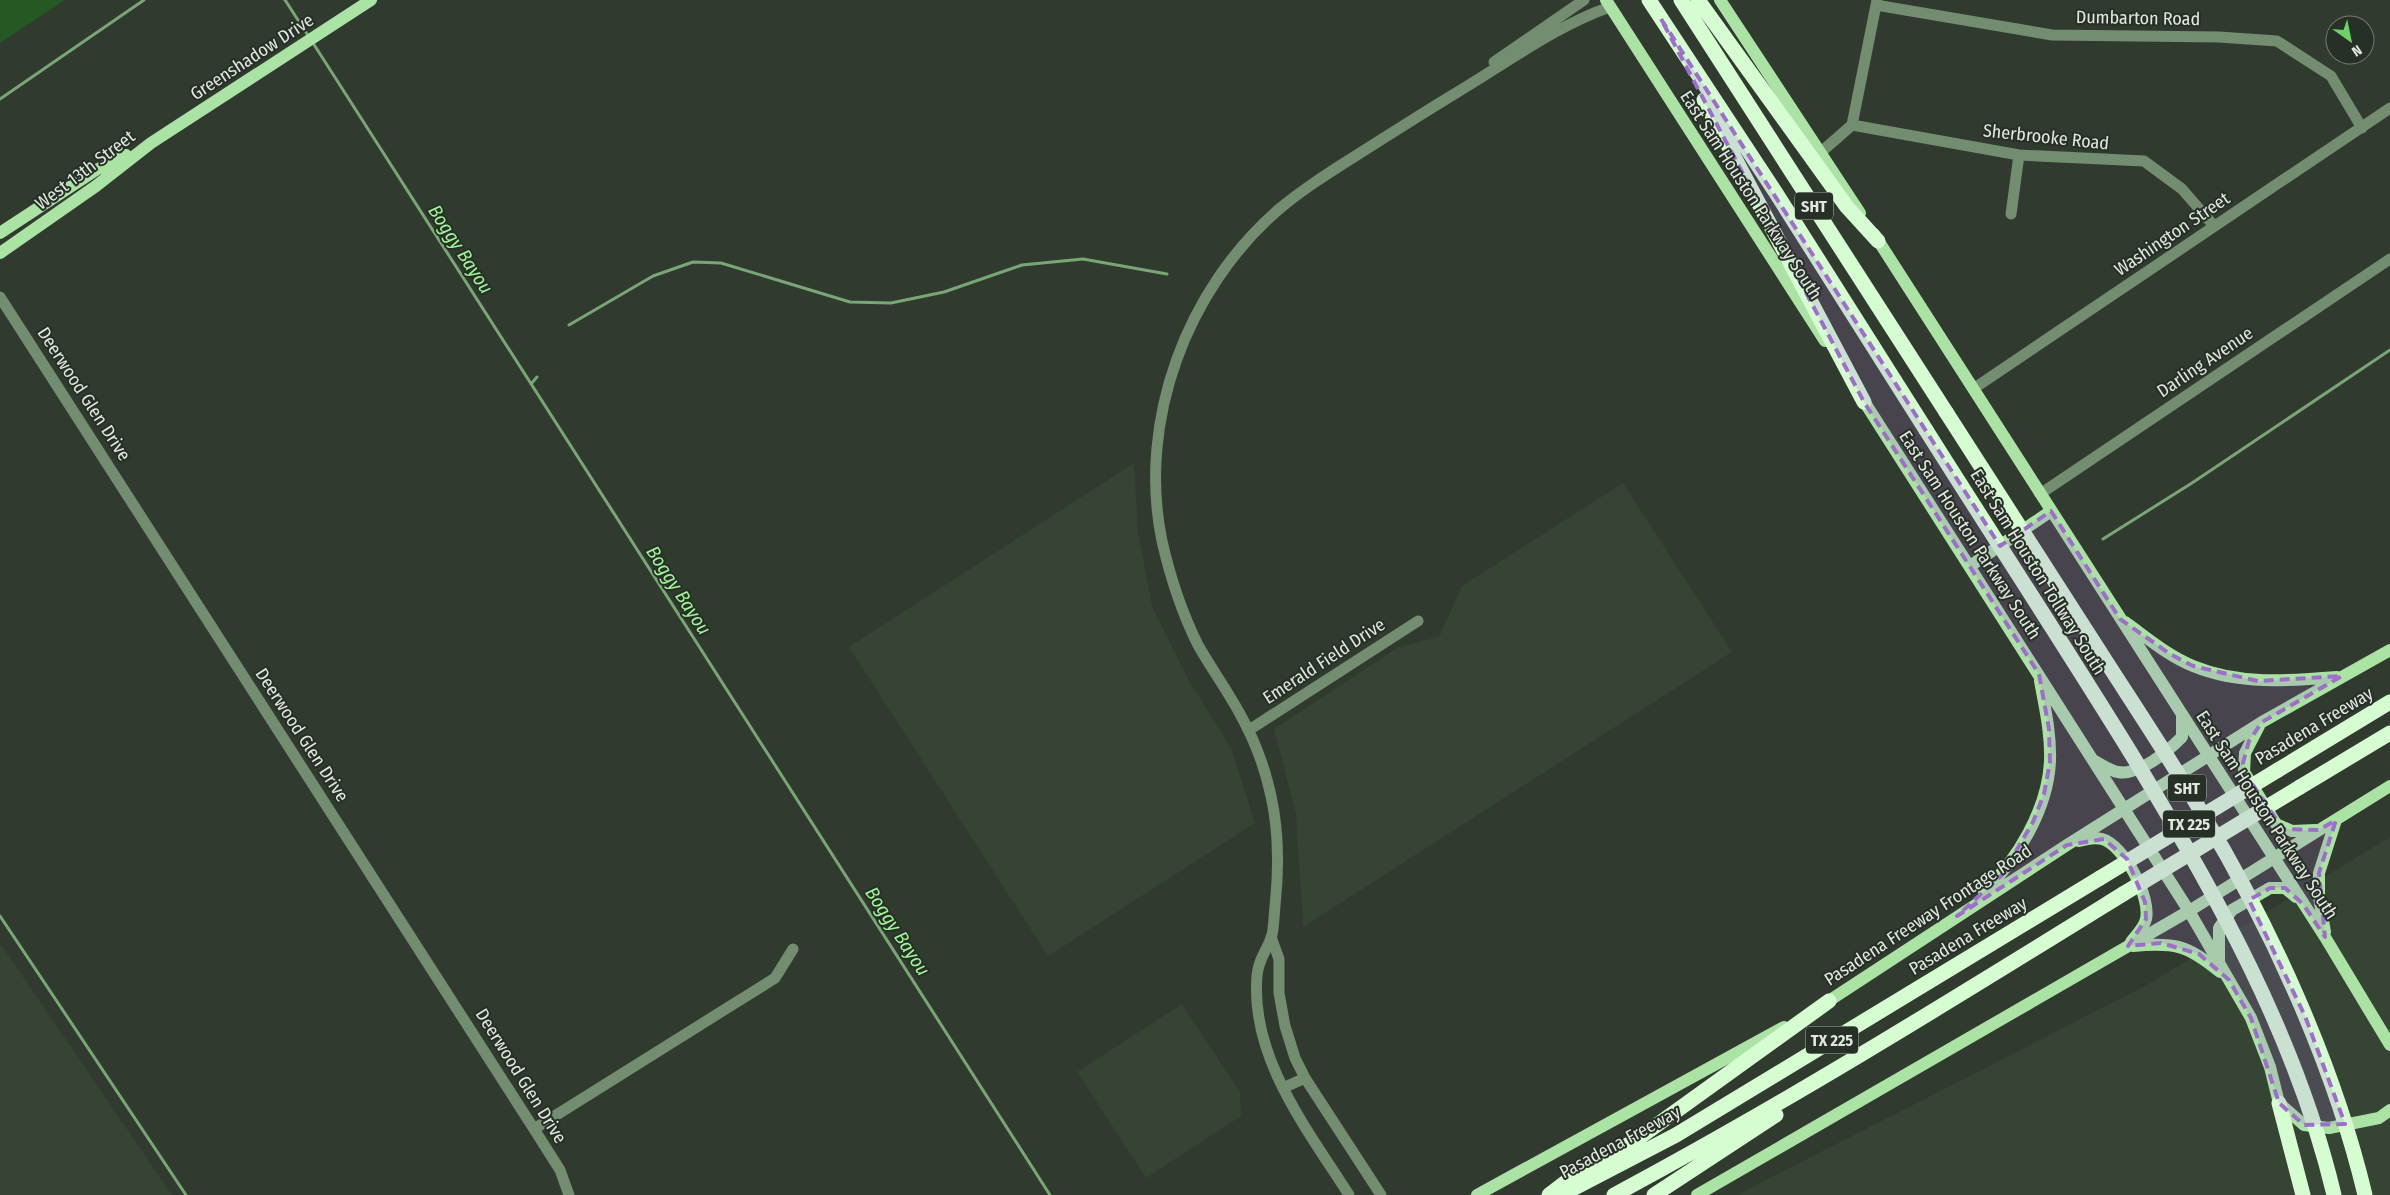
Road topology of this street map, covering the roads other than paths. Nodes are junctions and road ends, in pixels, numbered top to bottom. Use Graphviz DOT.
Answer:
graph roads {
  1 [pos="371,0"];
  2 [pos="1584,0"];
  3 [pos="1649,0"];
  4 [pos="1681,0"];
  5 [pos="1698,0"];
  6 [pos="1720,0"];
  7 [pos="1877,3"];
  8 [pos="1608,4"];
  9 [pos="1661,19"];
  10 [pos="2390,108"];
  11 [pos="1428,109"];
  12 [pos="1852,125"];
  13 [pos="2362,128"];
  14 [pos="151,143"];
  15 [pos="1820,153"];
  16 [pos="2019,155"];
  17 [pos="2011,214"];
  18 [pos="2214,226"];
  19 [pos="0,233"];
  20 [pos="1878,241"];
  21 [pos="0,253"];
  22 [pos="2390,260"];
  23 [pos="0,297"];
  24 [pos="1973,389"];
  25 [pos="1864,402"];
  26 [pos="2040,494"];
  27 [pos="2051,511"];
  28 [pos="1970,566"];
  29 [pos="2120,619"];
  30 [pos="1418,621"];
  31 [pos="2390,650"];
  32 [pos="2039,674"];
  33 [pos="2342,676"];
  34 [pos="2390,702"];
  35 [pos="2182,716"];
  36 [pos="2262,722"];
  37 [pos="1249,730"];
  38 [pos="2390,733"];
  39 [pos="2208,756"];
  40 [pos="2093,760"];
  41 [pos="2390,786"];
  42 [pos="2124,810"];
  43 [pos="2336,820"];
  44 [pos="2319,830"];
  45 [pos="2067,845"];
  46 [pos="2273,858"];
  47 [pos="2303,904"];
  48 [pos="2189,911"];
  49 [pos="1957,916"];
  50 [pos="1272,936"];
  51 [pos="2325,937"];
  52 [pos="2128,946"];
  53 [pos="793,949"];
  54 [pos="2219,963"];
  55 [pos="2228,980"];
  56 [pos="1829,1001"];
  57 [pos="1939,1008"];
  58 [pos="2390,1045"];
  59 [pos="1305,1078"];
  60 [pos="1283,1088"];
  61 [pos="2279,1103"];
  62 [pos="2390,1110"];
  63 [pos="534,1129"];
  64 [pos="569,1195"];
  65 [pos="1349,1195"];
  66 [pos="1381,1195"];
  67 [pos="1477,1195"];
  68 [pos="1549,1195"];
  69 [pos="1561,1195"];
  70 [pos="1614,1195"];
  71 [pos="1654,1195"];
  72 [pos="1697,1195"];
  73 [pos="2304,1195"];
  74 [pos="2334,1195"];
  75 [pos="2365,1195"];
  1 -- 14 [label="main road, Greenshadow Drive"];
  2 -- 11 [label="street"];
  3 -- 9 [label="highway, East Sam Houston Tollway South / SHT"];
  4 -- 75 [label="highway, East Sam Houston Tollway South / SHT, bridge"];
  5 -- 20 [label="highway"];
  6 -- 15 [label="main road, East Sam Houston Parkway South"];
  7 -- 12 [label="street"];
  7 -- 13 [label="street, Dumbarton Road"];
  8 -- 11 [label="street"];
  8 -- 25 [label="main road, East Sam Houston Parkway South"];
  9 -- 25 [label="highway"];
  9 -- 74 [label="highway, East Sam Houston Tollway South / SHT, bridge"];
  10 -- 13 [label="street, Washington Street"];
  11 -- 37 [label="street"];
  12 -- 15 [label="street"];
  12 -- 16 [label="street, Sherbrooke Road"];
  13 -- 18 [label="street, Washington Street"];
  14 -- 19 [label="main road, West 13th Street"];
  14 -- 21 [label="main road, West 13th Street"];
  15 -- 20 [label="main road, East Sam Houston Parkway South"];
  16 -- 17 [label="street"];
  16 -- 18 [label="street, Sherbrooke Road"];
  18 -- 24 [label="street, Washington Street"];
  20 -- 24 [label="main road, East Sam Houston Parkway South"];
  22 -- 26 [label="street, Darling Avenue"];
  23 -- 63 [label="street, Deerwood Glen Drive"];
  24 -- 26 [label="main road, East Sam Houston Parkway South"];
  25 -- 28 [label="main road, East Sam Houston Parkway South"];
  26 -- 27 [label="main road, East Sam Houston Parkway South"];
  27 -- 28 [label="main road"];
  27 -- 29 [label="main road, East Sam Houston Parkway South"];
  28 -- 32 [label="main road, East Sam Houston Parkway South"];
  29 -- 33 [label="main road"];
  29 -- 35 [label="main road, East Sam Houston Parkway South"];
  30 -- 37 [label="street, Emerald Field Drive"];
  31 -- 33 [label="main road, Pasadena Freeway Frontage Road"];
  32 -- 40 [label="main road, East Sam Houston Parkway South"];
  32 -- 49 [label="main road"];
  33 -- 36 [label="main road, Pasadena Freeway Frontage Road"];
  34 -- 69 [label="highway, Pasadena Freeway / TX 225, bridge"];
  35 -- 39 [label="main road, East Sam Houston Parkway South"];
  35 -- 40 [label="main road"];
  36 -- 39 [label="main road, Pasadena Freeway Frontage Road"];
  36 -- 44 [label="main road"];
  37 -- 50 [label="street"];
  38 -- 57 [label="highway, TX 225, bridge"];
  39 -- 42 [label="main road, Pasadena Freeway Frontage Road"];
  39 -- 46 [label="main road, East Sam Houston Parkway South"];
  40 -- 42 [label="main road, East Sam Houston Parkway South"];
  41 -- 43 [label="main road"];
  42 -- 45 [label="main road, Pasadena Freeway Frontage Road"];
  42 -- 48 [label="main road, East Sam Houston Parkway South"];
  43 -- 44 [label="main road"];
  43 -- 51 [label="main road"];
  44 -- 46 [label="main road"];
  45 -- 49 [label="main road, Pasadena Freeway Frontage Road"];
  45 -- 52 [label="main road"];
  46 -- 47 [label="main road, East Sam Houston Parkway South"];
  46 -- 48 [label="main road"];
  47 -- 51 [label="main road, East Sam Houston Parkway South"];
  47 -- 54 [label="main road"];
  48 -- 52 [label="main road"];
  48 -- 54 [label="main road, East Sam Houston Parkway South"];
  49 -- 56 [label="main road, Pasadena Freeway Frontage Road"];
  50 -- 59 [label="street"];
  50 -- 60 [label="street"];
  51 -- 58 [label="main road, East Sam Houston Parkway South"];
  52 -- 55 [label="main road"];
  52 -- 72 [label="main road"];
  53 -- 63 [label="street"];
  54 -- 55 [label="main road, East Sam Houston Parkway South"];
  55 -- 61 [label="main road, East Sam Houston Parkway South"];
  56 -- 67 [label="main road, Pasadena Freeway Frontage Road"];
  56 -- 68 [label="highway"];
  57 -- 70 [label="highway, TX 225"];
  57 -- 71 [label="highway"];
  59 -- 60 [label="street"];
  59 -- 66 [label="street"];
  60 -- 65 [label="street"];
  61 -- 62 [label="main road"];
  61 -- 73 [label="highway"];
  63 -- 64 [label="street, Deerwood Glen Drive"];
}
